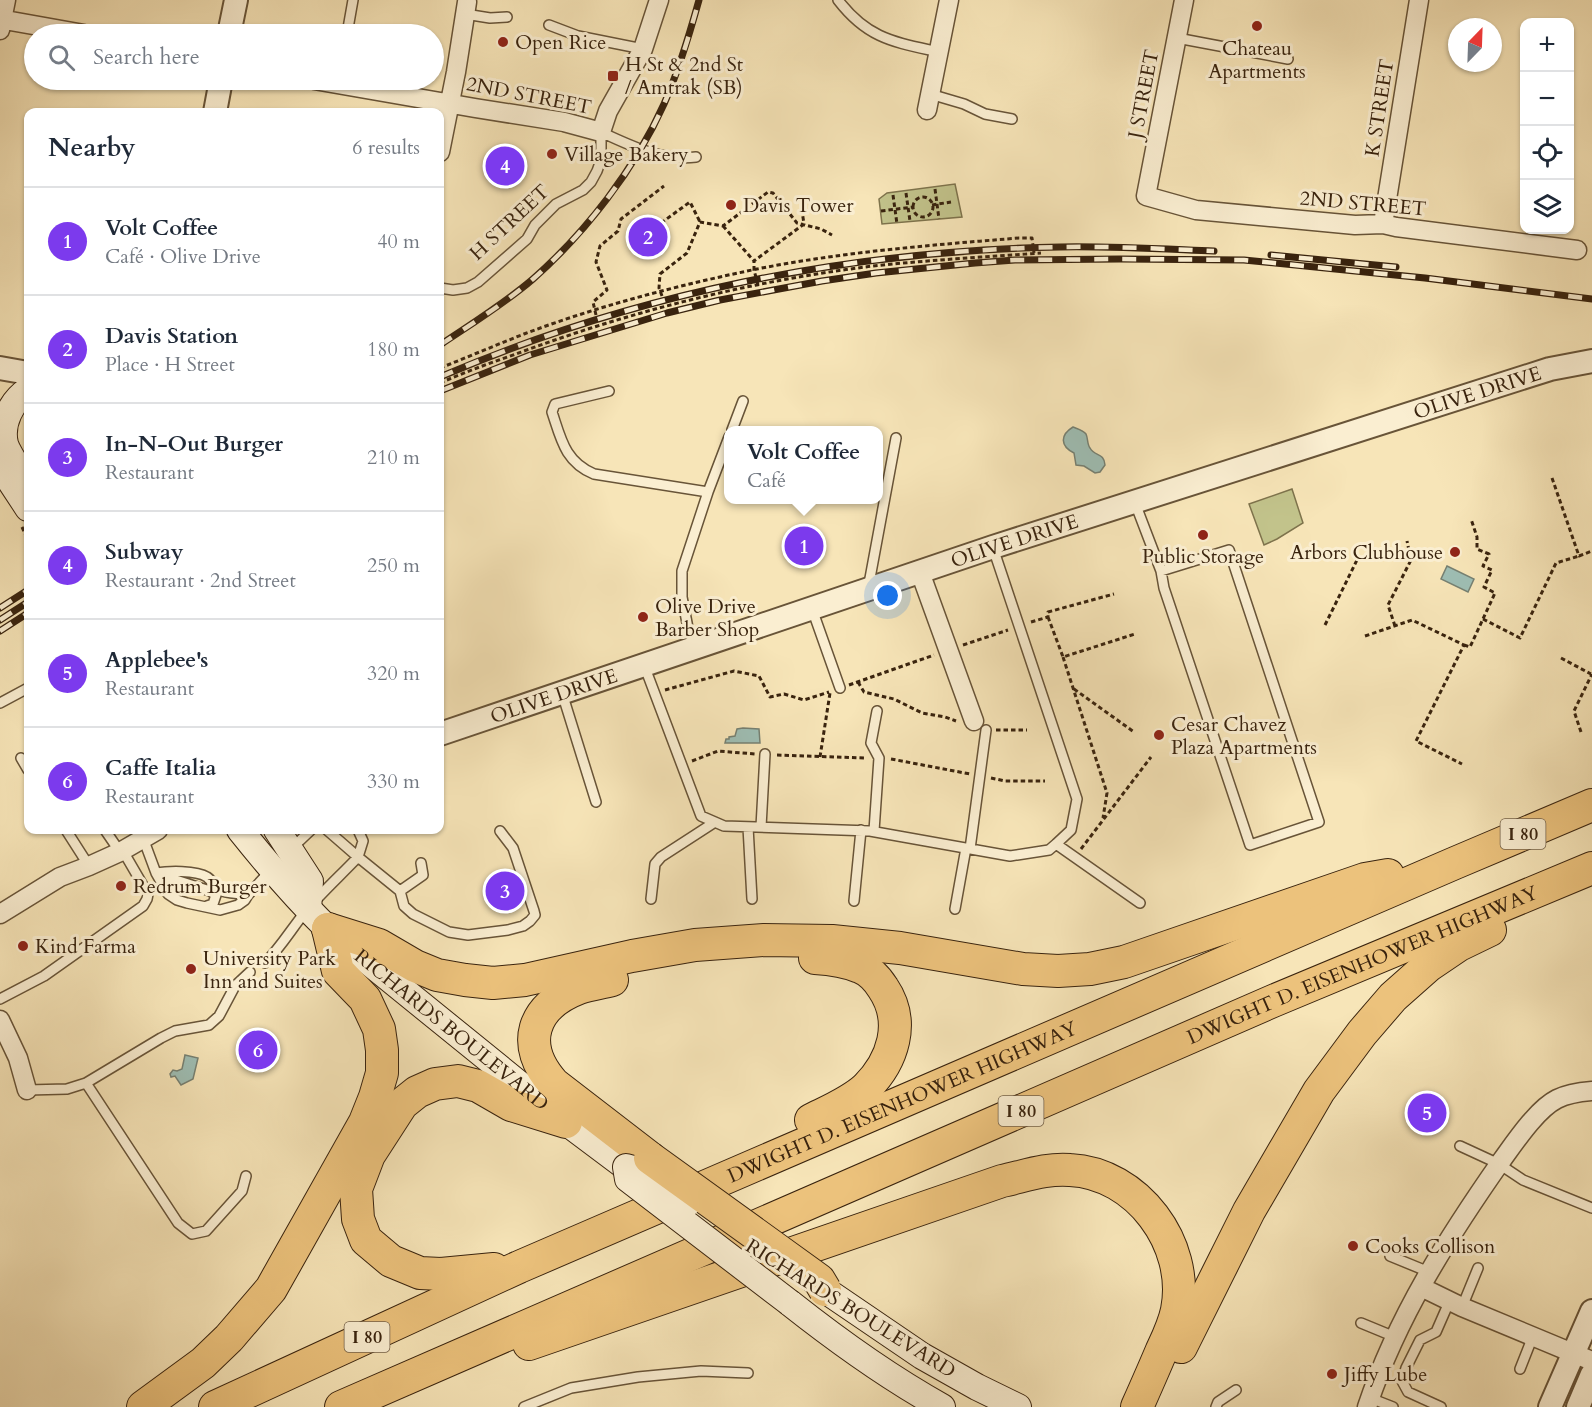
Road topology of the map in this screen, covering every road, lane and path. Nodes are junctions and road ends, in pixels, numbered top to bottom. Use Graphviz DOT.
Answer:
graph roads {
  1 [pos="6,0"];
  2 [pos="236,0"];
  3 [pos="353,0"];
  4 [pos="659,0"];
  5 [pos="838,0"];
  6 [pos="950,0"];
  7 [pos="1184,0"];
  8 [pos="1419,0"];
  9 [pos="466,8"];
  10 [pos="507,17"];
  11 [pos="1,23"];
  12 [pos="231,24"];
  13 [pos="349,24"];
  14 [pos="549,25"];
  15 [pos="24,26"];
  16 [pos="1177,38"];
  17 [pos="643,49"];
  18 [pos="939,52"];
  19 [pos="1288,59"];
  20 [pos="219,90"];
  21 [pos="380,90"];
  22 [pos="928,102"];
  23 [pos="449,103"];
  24 [pos="216,108"];
  25 [pos="1012,119"];
  26 [pos="444,130"];
  27 [pos="601,132"];
  28 [pos="696,157"];
  29 [pos="664,186"];
  30 [pos="935,189"];
  31 [pos="906,193"];
  32 [pos="893,195"];
  33 [pos="1146,196"];
  34 [pos="805,200"];
  35 [pos="951,202"];
  36 [pos="937,204"];
  37 [pos="932,205"];
  38 [pos="911,207"];
  39 [pos="894,209"];
  40 [pos="881,211"];
  41 [pos="939,219"];
  42 [pos="910,221"];
  43 [pos="700,222"];
  44 [pos="661,223"];
  45 [pos="804,224"];
  46 [pos="897,224"];
  47 [pos="1383,224"];
  48 [pos="723,225"];
  49 [pos="832,235"];
  50 [pos="1576,250"];
  51 [pos="1034,253"];
  52 [pos="1041,253"];
  53 [pos="754,261"];
  54 [pos="754,270"];
  55 [pos="758,285"];
  56 [pos="444,289"];
  57 [pos="662,294"];
  58 [pos="596,313"];
  59 [pos="1592,361"];
  60 [pos="444,366"];
  61 [pos="0,368"];
  62 [pos="24,372"];
  63 [pos="444,381"];
  64 [pos="609,392"];
  65 [pos="24,393"];
  66 [pos="743,401"];
  67 [pos="734,426"];
  68 [pos="896,438"];
  69 [pos="724,450"];
  70 [pos="0,465"];
  71 [pos="24,478"];
  72 [pos="1552,478"];
  73 [pos="708,492"];
  74 [pos="24,502"];
  75 [pos="1135,502"];
  76 [pos="1471,519"];
  77 [pos="1407,540"];
  78 [pos="993,547"];
  79 [pos="1592,551"];
  80 [pos="1579,556"];
  81 [pos="1358,558"];
  82 [pos="1161,571"];
  83 [pos="920,572"];
  84 [pos="868,590"];
  85 [pos="1114,594"];
  86 [pos="812,609"];
  87 [pos="1048,617"];
  88 [pos="1482,619"];
  89 [pos="1325,625"];
  90 [pos="1019,626"];
  91 [pos="1395,626"];
  92 [pos="1135,634"];
  93 [pos="1365,636"];
  94 [pos="1464,645"];
  95 [pos="696,648"];
  96 [pos="1063,657"];
  97 [pos="1561,658"];
  98 [pos="644,665"];
  99 [pos="1592,674"];
  100 [pos="858,682"];
  101 [pos="1073,688"];
  102 [pos="835,689"];
  103 [pos="24,690"];
  104 [pos="562,693"];
  105 [pos="0,703"];
  106 [pos="877,711"];
  107 [pos="980,725"];
  108 [pos="1134,732"];
  109 [pos="1581,732"];
  110 [pos="444,733"];
  111 [pos="765,754"];
  112 [pos="820,757"];
  113 [pos="1151,757"];
  114 [pos="21,758"];
  115 [pos="879,758"];
  116 [pos="24,764"];
  117 [pos="1462,764"];
  118 [pos="682,765"];
  119 [pos="980,776"];
  120 [pos="1045,781"];
  121 [pos="596,801"];
  122 [pos="1592,805"];
  123 [pos="1103,818"];
  124 [pos="715,822"];
  125 [pos="748,826"];
  126 [pos="761,827"];
  127 [pos="500,831"];
  128 [pos="861,831"];
  129 [pos="873,831"];
  130 [pos="69,834"];
  131 [pos="108,834"];
  132 [pos="151,834"];
  133 [pos="243,834"];
  134 [pos="299,834"];
  135 [pos="332,834"];
  136 [pos="360,834"];
  137 [pos="284,839"];
  138 [pos="1056,844"];
  139 [pos="968,848"];
  140 [pos="122,851"];
  141 [pos="358,857"];
  142 [pos="1074,858"];
  143 [pos="421,862"];
  144 [pos="1455,863"];
  145 [pos="89,866"];
  146 [pos="1592,868"];
  147 [pos="272,870"];
  148 [pos="156,873"];
  149 [pos="1592,877"];
  150 [pos="400,891"];
  151 [pos="248,895"];
  152 [pos="651,898"];
  153 [pos="752,898"];
  154 [pos="854,902"];
  155 [pos="1140,903"];
  156 [pos="207,906"];
  157 [pos="955,909"];
  158 [pos="0,914"];
  159 [pos="318,919"];
  160 [pos="266,963"];
  161 [pos="250,972"];
  162 [pos="0,999"];
  163 [pos="0,1020"];
  164 [pos="86,1083"];
  165 [pos="27,1090"];
  166 [pos="1592,1091"];
  167 [pos="566,1122"];
  168 [pos="1460,1146"];
  169 [pos="638,1163"];
  170 [pos="1499,1164"];
  171 [pos="740,1171"];
  172 [pos="246,1176"];
  173 [pos="1592,1208"];
  174 [pos="1390,1256"];
  175 [pos="519,1267"];
  176 [pos="1478,1268"];
  177 [pos="1425,1280"];
  178 [pos="825,1290"];
  179 [pos="1456,1304"];
  180 [pos="1592,1311"];
  181 [pos="1362,1323"];
  182 [pos="1533,1336"];
  183 [pos="1395,1337"];
  184 [pos="1583,1357"];
  185 [pos="452,1358"];
  186 [pos="1521,1369"];
  187 [pos="748,1373"];
  188 [pos="1592,1374"];
  189 [pos="1236,1390"];
  190 [pos="1368,1402"];
  191 [pos="143,1407"];
  192 [pos="214,1407"];
  193 [pos="341,1407"];
  194 [pos="525,1407"];
  195 [pos="942,1407"];
  196 [pos="1018,1407"];
  197 [pos="1137,1407"];
  198 [pos="1154,1407"];
  199 [pos="1216,1407"];
  200 [pos="1393,1407"];
  201 [pos="1441,1407"];
  202 [pos="1550,1407"];
  203 [pos="1578,1407"];
  1 -- 11 [label="street"];
  2 -- 12 [label="street"];
  3 -- 13 [label="lane"];
  4 -- 17 [label="street, H STREET"];
  5 -- 18 [label="lane"];
  6 -- 18 [label="street"];
  7 -- 16 [label="street, J STREET"];
  8 -- 47 [label="street, K STREET"];
  9 -- 10 [label="lane"];
  9 -- 23 [label="street"];
  11 -- 15 [label="street"];
  14 -- 17 [label="lane"];
  16 -- 19 [label="lane"];
  16 -- 33 [label="street, J STREET"];
  17 -- 27 [label="street, H STREET"];
  18 -- 22 [label="street"];
  20 -- 24 [label="street"];
  21 -- 23 [label="street, 2ND STREET"];
  22 -- 25 [label="lane"];
  23 -- 26 [label="street"];
  23 -- 27 [label="street, 2ND STREET"];
  27 -- 28 [label="lane, 2ND STREET"];
  27 -- 56 [label="lane, H STREET"];
  29 -- 58 [label="path"];
  30 -- 36 [label="path"];
  31 -- 38 [label="path"];
  32 -- 39 [label="path"];
  33 -- 47 [label="street, 2ND STREET"];
  34 -- 45 [label="path"];
  35 -- 36 [label="path"];
  36 -- 37 [label="path"];
  36 -- 41 [label="path"];
  37 -- 38 [label="path"];
  37 -- 38 [label="path"];
  38 -- 39 [label="path"];
  38 -- 42 [label="path"];
  39 -- 40 [label="path"];
  39 -- 46 [label="path"];
  43 -- 44 [label="path"];
  43 -- 48 [label="path"];
  43 -- 57 [label="path"];
  45 -- 48 [label="path"];
  45 -- 49 [label="path"];
  45 -- 53 [label="path"];
  47 -- 50 [label="street, 2ND STREET"];
  48 -- 53 [label="path"];
  51 -- 52 [label="path"];
  51 -- 54 [label="path"];
  51 -- 55 [label="path"];
  53 -- 54 [label="path"];
  54 -- 55 [label="path"];
  54 -- 57 [label="path"];
  55 -- 63 [label="path"];
  57 -- 58 [label="path"];
  58 -- 60 [label="path"];
  59 -- 75 [label="street, OLIVE DRIVE"];
  61 -- 62 [label="street"];
  64 -- 73 [label="lane"];
  65 -- 71 [label="main road"];
  66 -- 67 [label="lane"];
  68 -- 84 [label="lane"];
  69 -- 73 [label="lane"];
  70 -- 74 [label="main road"];
  72 -- 80 [label="path"];
  73 -- 95 [label="lane"];
  75 -- 78 [label="street, OLIVE DRIVE"];
  75 -- 82 [label="lane"];
  76 -- 88 [label="path"];
  77 -- 91 [label="path"];
  78 -- 83 [label="street, OLIVE DRIVE"];
  78 -- 90 [label="lane"];
  79 -- 80 [label="path"];
  80 -- 88 [label="path"];
  81 -- 89 [label="path"];
  82 -- 82 [label="lane"];
  83 -- 84 [label="street, OLIVE DRIVE"];
  83 -- 107 [label="street"];
  84 -- 86 [label="street, OLIVE DRIVE"];
  85 -- 87 [label="path"];
  86 -- 95 [label="street, OLIVE DRIVE"];
  86 -- 102 [label="lane"];
  87 -- 90 [label="path"];
  87 -- 96 [label="path"];
  88 -- 94 [label="path"];
  90 -- 138 [label="lane"];
  91 -- 93 [label="path"];
  91 -- 94 [label="path"];
  92 -- 96 [label="path"];
  94 -- 117 [label="path"];
  95 -- 98 [label="street, OLIVE DRIVE"];
  96 -- 101 [label="path"];
  97 -- 99 [label="path"];
  98 -- 104 [label="street, OLIVE DRIVE"];
  98 -- 118 [label="lane"];
  99 -- 109 [label="path"];
  100 -- 107 [label="path"];
  101 -- 108 [label="path"];
  101 -- 123 [label="path"];
  102 -- 112 [label="path"];
  103 -- 105 [label="lane"];
  104 -- 110 [label="street, OLIVE DRIVE"];
  104 -- 121 [label="lane"];
  106 -- 115 [label="lane"];
  107 -- 119 [label="lane"];
  111 -- 112 [label="path"];
  111 -- 118 [label="path"];
  111 -- 126 [label="lane"];
  112 -- 115 [label="path"];
  113 -- 123 [label="path"];
  114 -- 116 [label="lane"];
  115 -- 119 [label="path"];
  115 -- 129 [label="lane"];
  118 -- 124 [label="lane"];
  119 -- 120 [label="path"];
  119 -- 139 [label="lane"];
  122 -- 144 [label="highway, DWIGHT D. EISENHOWER HIGHWAY / I 80"];
  123 -- 142 [label="path"];
  124 -- 125 [label="lane"];
  124 -- 152 [label="lane"];
  125 -- 126 [label="lane"];
  125 -- 153 [label="lane"];
  126 -- 128 [label="lane"];
  127 -- 150 [label="lane"];
  128 -- 129 [label="lane"];
  128 -- 154 [label="lane"];
  129 -- 139 [label="lane"];
  130 -- 145 [label="lane"];
  131 -- 140 [label="lane"];
  132 -- 140 [label="street"];
  132 -- 148 [label="lane"];
  133 -- 147 [label="main road, RICHARDS BOULEVARD"];
  134 -- 137 [label="lane"];
  135 -- 141 [label="lane"];
  136 -- 141 [label="lane"];
  137 -- 159 [label="main road"];
  138 -- 139 [label="lane"];
  138 -- 142 [label="lane"];
  139 -- 157 [label="lane"];
  140 -- 145 [label="street"];
  140 -- 162 [label="lane"];
  141 -- 150 [label="lane"];
  141 -- 159 [label="lane"];
  142 -- 155 [label="lane"];
  143 -- 150 [label="lane"];
  144 -- 159 [label="highway"];
  144 -- 171 [label="highway, DWIGHT D. EISENHOWER HIGHWAY / I 80"];
  145 -- 158 [label="street"];
  146 -- 185 [label="highway, DWIGHT D. EISENHOWER HIGHWAY / I 80"];
  147 -- 151 [label="lane"];
  147 -- 159 [label="main road, RICHARDS BOULEVARD"];
  148 -- 151 [label="lane"];
  148 -- 156 [label="lane"];
  148 -- 156 [label="lane"];
  149 -- 198 [label="highway"];
  151 -- 156 [label="lane"];
  159 -- 160 [label="lane"];
  159 -- 167 [label="main road, RICHARDS BOULEVARD"];
  159 -- 191 [label="highway"];
  161 -- 164 [label="lane"];
  163 -- 165 [label="street"];
  164 -- 165 [label="lane"];
  164 -- 172 [label="lane"];
  166 -- 170 [label="street"];
  167 -- 169 [label="main road, RICHARDS BOULEVARD"];
  167 -- 175 [label="highway"];
  168 -- 170 [label="lane"];
  169 -- 171 [label="highway"];
  169 -- 178 [label="highway, bridge"];
  169 -- 195 [label="main road, RICHARDS BOULEVARD, bridge"];
  170 -- 173 [label="lane"];
  170 -- 177 [label="street"];
  171 -- 175 [label="highway, DWIGHT D. EISENHOWER HIGHWAY / I 80"];
  174 -- 177 [label="lane"];
  175 -- 192 [label="highway, DWIGHT D. EISENHOWER HIGHWAY / I 80"];
  176 -- 179 [label="lane"];
  177 -- 179 [label="street"];
  177 -- 183 [label="street"];
  178 -- 196 [label="main road, RICHARDS BOULEVARD"];
  179 -- 182 [label="street"];
  179 -- 201 [label="lane"];
  180 -- 184 [label="street"];
  181 -- 183 [label="lane"];
  182 -- 184 [label="street"];
  182 -- 186 [label="lane"];
  183 -- 190 [label="street"];
  184 -- 202 [label="street"];
  185 -- 193 [label="highway, DWIGHT D. EISENHOWER HIGHWAY / I 80"];
  185 -- 197 [label="highway"];
  187 -- 194 [label="lane"];
  188 -- 203 [label="street"];
  189 -- 199 [label="lane"];
  190 -- 200 [label="lane"];
}
